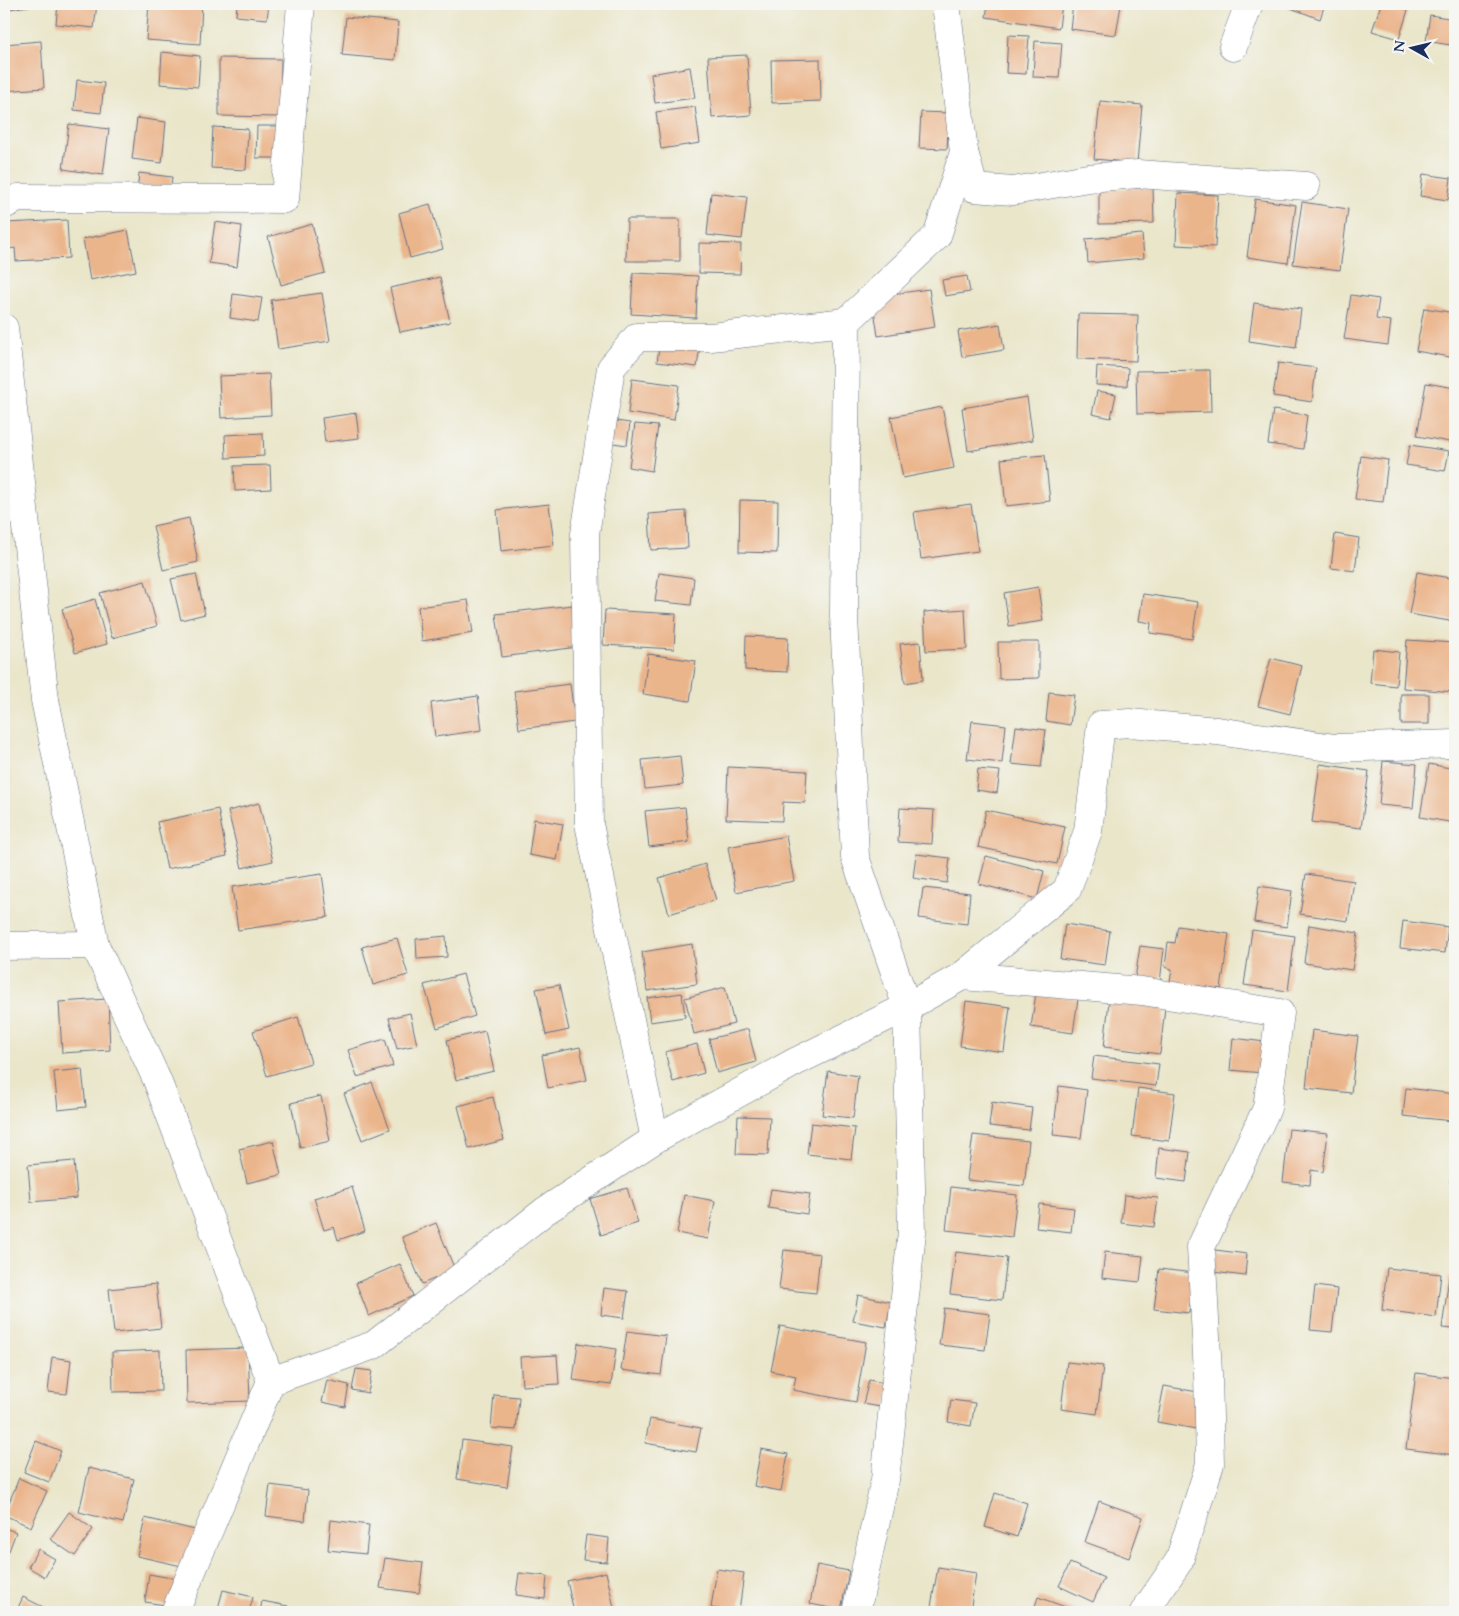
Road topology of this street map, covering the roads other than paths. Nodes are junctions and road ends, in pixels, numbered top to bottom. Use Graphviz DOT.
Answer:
graph roads {
  1 [pos="301,4"];
  2 [pos="946,4"];
  3 [pos="1249,4"];
  4 [pos="1233,47"];
  5 [pos="964,152"];
  6 [pos="1306,186"];
  7 [pos="4,205"];
  8 [pos="846,322"];
  9 [pos="4,328"];
  10 [pos="1455,744"];
  11 [pos="95,945"];
  12 [pos="4,946"];
  13 [pos="962,976"];
  14 [pos="907,1007"];
  15 [pos="655,1139"];
  16 [pos="271,1381"];
  17 [pos="175,1612"];
  18 [pos="856,1612"];
  19 [pos="1144,1612"];
  1 -- 7 [label="street"];
  2 -- 5 [label="street"];
  3 -- 4 [label="street"];
  5 -- 6 [label="street"];
  5 -- 8 [label="street"];
  8 -- 14 [label="street"];
  8 -- 15 [label="street"];
  9 -- 11 [label="street"];
  10 -- 13 [label="street"];
  11 -- 12 [label="street"];
  11 -- 16 [label="street"];
  13 -- 14 [label="street"];
  13 -- 19 [label="street"];
  14 -- 15 [label="street"];
  14 -- 18 [label="street"];
  15 -- 16 [label="street"];
  16 -- 17 [label="street"];
}
